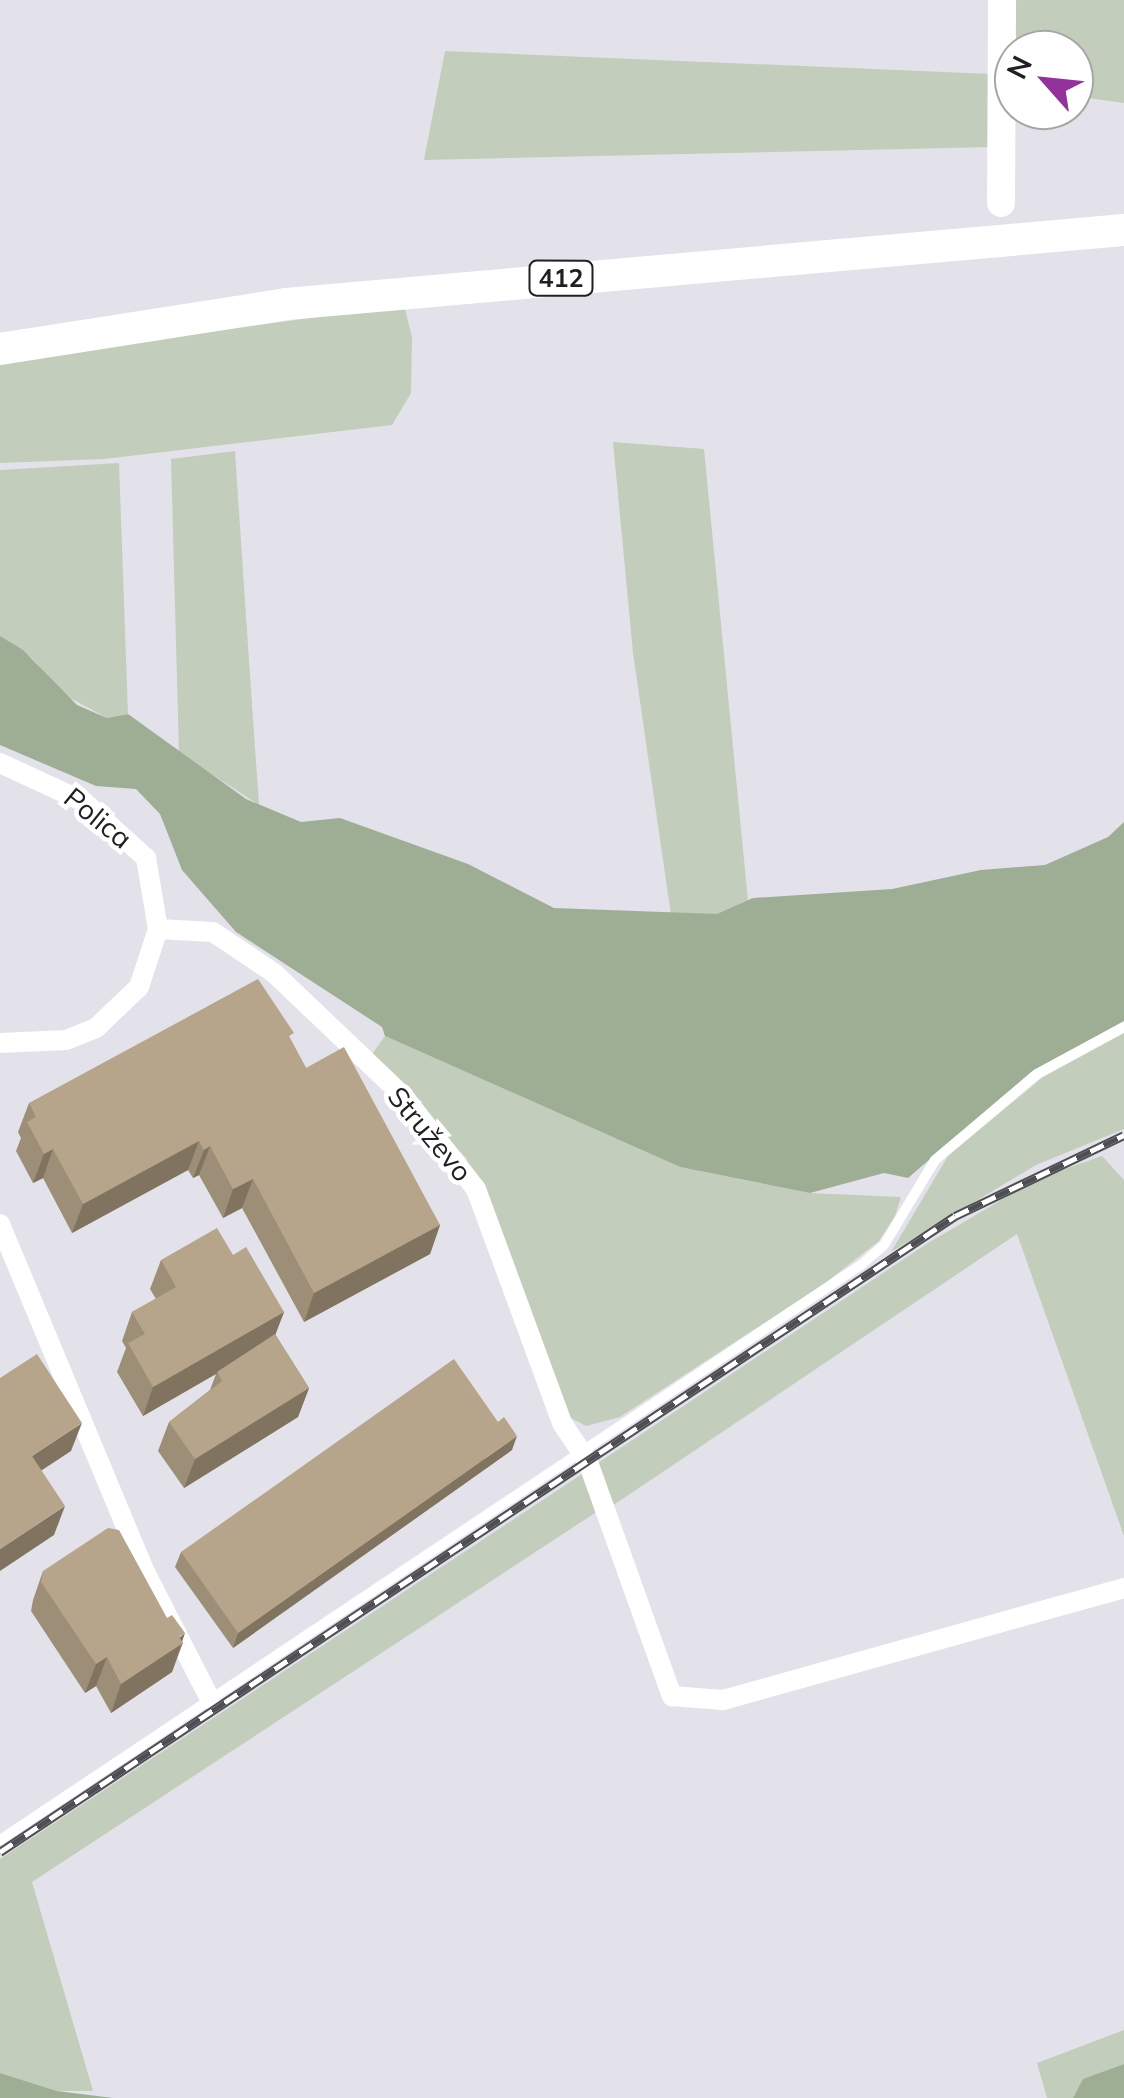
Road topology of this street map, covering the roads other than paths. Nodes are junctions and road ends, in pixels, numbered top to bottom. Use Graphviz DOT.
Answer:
graph roads {
  1 [pos="1002,0"];
  2 [pos="1001,203"];
  3 [pos="1124,230"];
  4 [pos="0,349"];
  5 [pos="0,763"];
  6 [pos="158,928"];
  7 [pos="1124,1028"];
  8 [pos="0,1044"];
  9 [pos="0,1224"];
  10 [pos="576,1453"];
  11 [pos="1124,1588"];
  12 [pos="210,1699"];
  13 [pos="0,1840"];
  1 -- 2 [label="street"];
  3 -- 4 [label="main road, 412"];
  5 -- 6 [label="street, Polica"];
  6 -- 8 [label="street, Polica"];
  6 -- 10 [label="street, Struževo"];
  7 -- 10 [label="lane"];
  9 -- 12 [label="street"];
  10 -- 11 [label="street, Struževo"];
  10 -- 12 [label="lane"];
  12 -- 13 [label="lane"];
}
